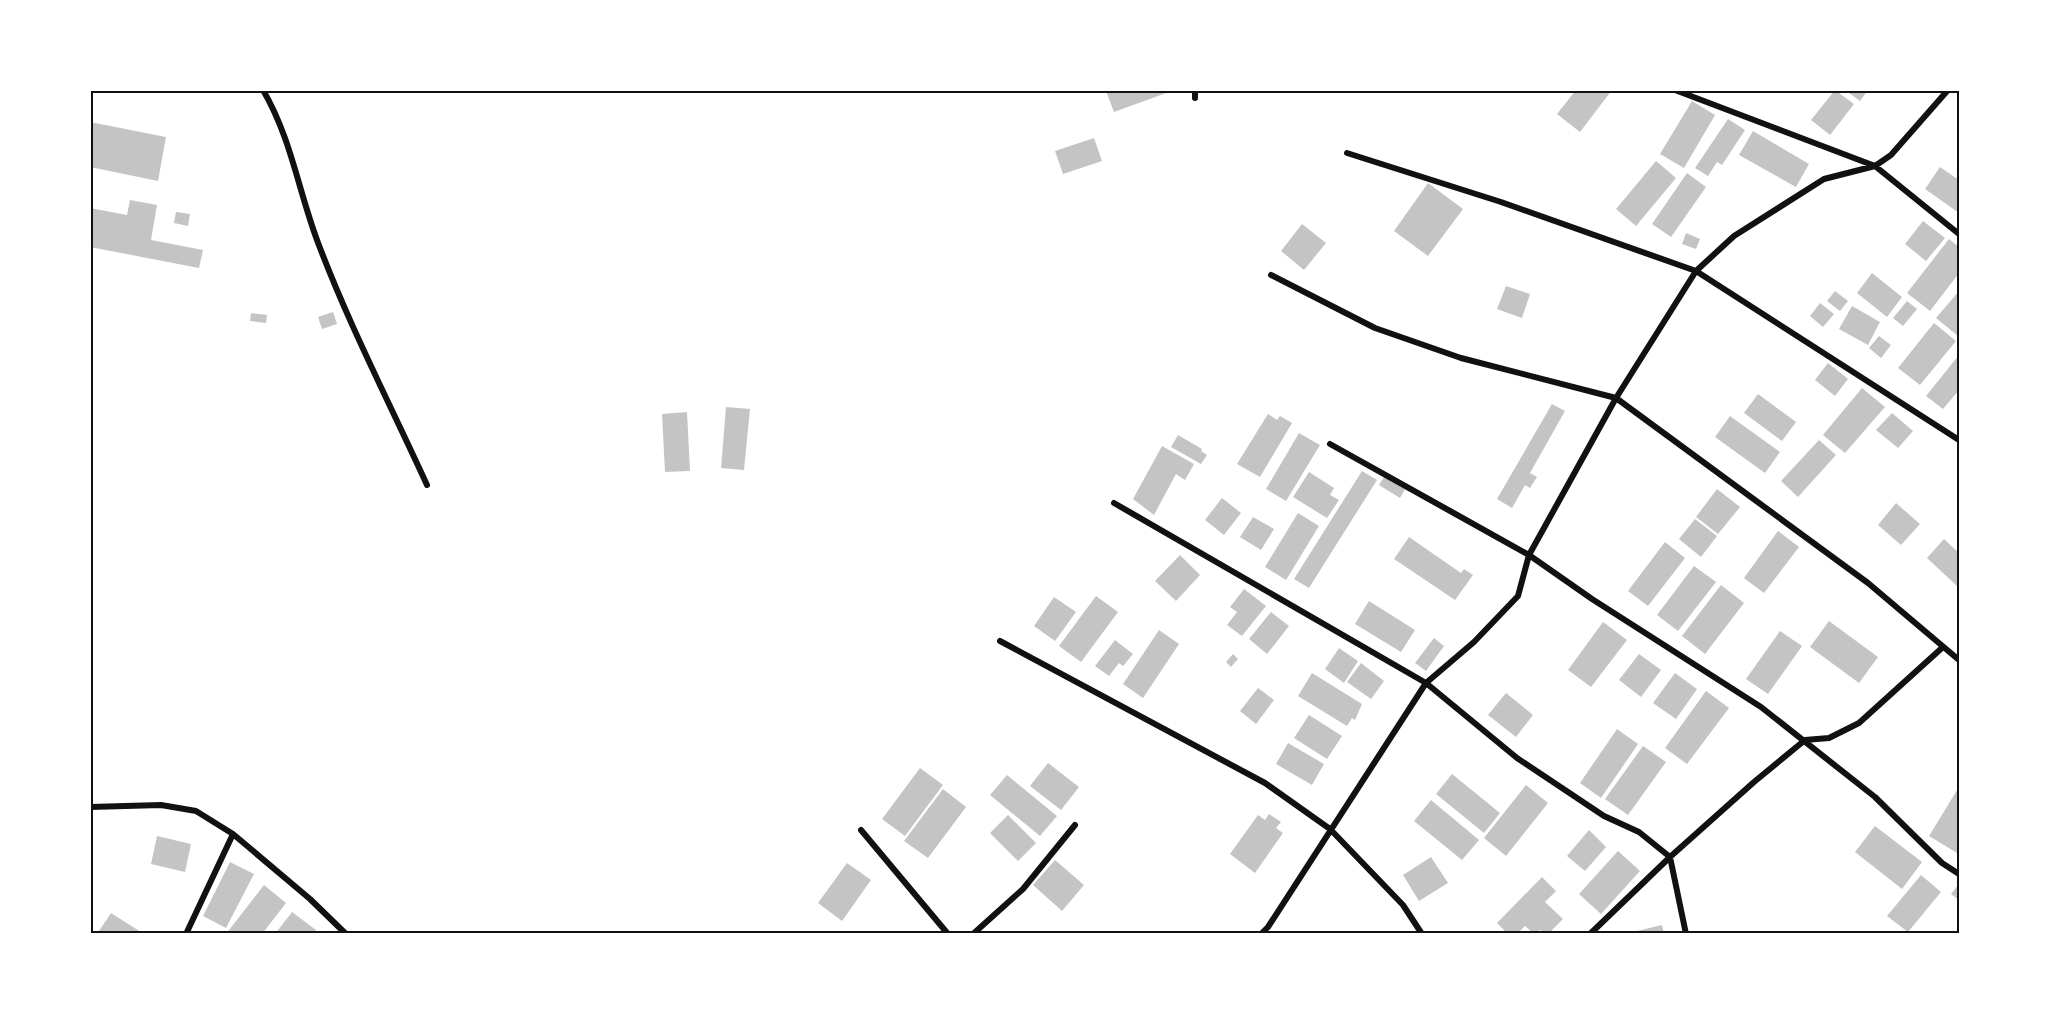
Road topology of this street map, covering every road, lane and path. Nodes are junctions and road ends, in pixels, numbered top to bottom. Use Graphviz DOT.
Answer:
graph roads {
  1 [pos="263,90"];
  2 [pos="1195,90"];
  3 [pos="1675,90"];
  4 [pos="1700,90"];
  5 [pos="1948,90"];
  6 [pos="1695,97"];
  7 [pos="1195,98"];
  8 [pos="1347,153"];
  9 [pos="1875,166"];
  10 [pos="1959,234"];
  11 [pos="1695,271"];
  12 [pos="1271,275"];
  13 [pos="1616,398"];
  14 [pos="1959,440"];
  15 [pos="1330,444"];
  16 [pos="427,485"];
  17 [pos="1114,502"];
  18 [pos="1529,555"];
  19 [pos="1000,641"];
  20 [pos="1943,647"];
  21 [pos="1959,660"];
  22 [pos="1426,683"];
  23 [pos="1805,740"];
  24 [pos="90,807"];
  25 [pos="1075,825"];
  26 [pos="1330,829"];
  27 [pos="861,830"];
  28 [pos="233,834"];
  29 [pos="1670,857"];
  30 [pos="1959,874"];
  31 [pos="186,934"];
  32 [pos="346,934"];
  33 [pos="948,934"];
  34 [pos="973,934"];
  35 [pos="1261,934"];
  36 [pos="1422,934"];
  37 [pos="1590,934"];
  38 [pos="1686,934"];
  1 -- 16 [label="street"];
  2 -- 7 [label="street"];
  3 -- 6 [label="street"];
  4 -- 6 [label="street"];
  5 -- 9 [label="street"];
  6 -- 9 [label="street"];
  8 -- 11 [label="street"];
  9 -- 10 [label="street"];
  9 -- 11 [label="street"];
  11 -- 13 [label="street"];
  11 -- 14 [label="street"];
  12 -- 13 [label="street"];
  13 -- 18 [label="street"];
  13 -- 20 [label="street"];
  15 -- 18 [label="street"];
  17 -- 22 [label="street"];
  18 -- 22 [label="street"];
  18 -- 23 [label="street"];
  19 -- 26 [label="street"];
  20 -- 21 [label="street"];
  20 -- 23 [label="street"];
  22 -- 26 [label="street"];
  22 -- 29 [label="street"];
  23 -- 29 [label="street"];
  23 -- 30 [label="street"];
  24 -- 28 [label="street"];
  25 -- 34 [label="street"];
  26 -- 35 [label="street"];
  26 -- 36 [label="street"];
  27 -- 33 [label="street"];
  28 -- 31 [label="street"];
  28 -- 32 [label="street"];
  29 -- 37 [label="street"];
  29 -- 38 [label="street"];
}
